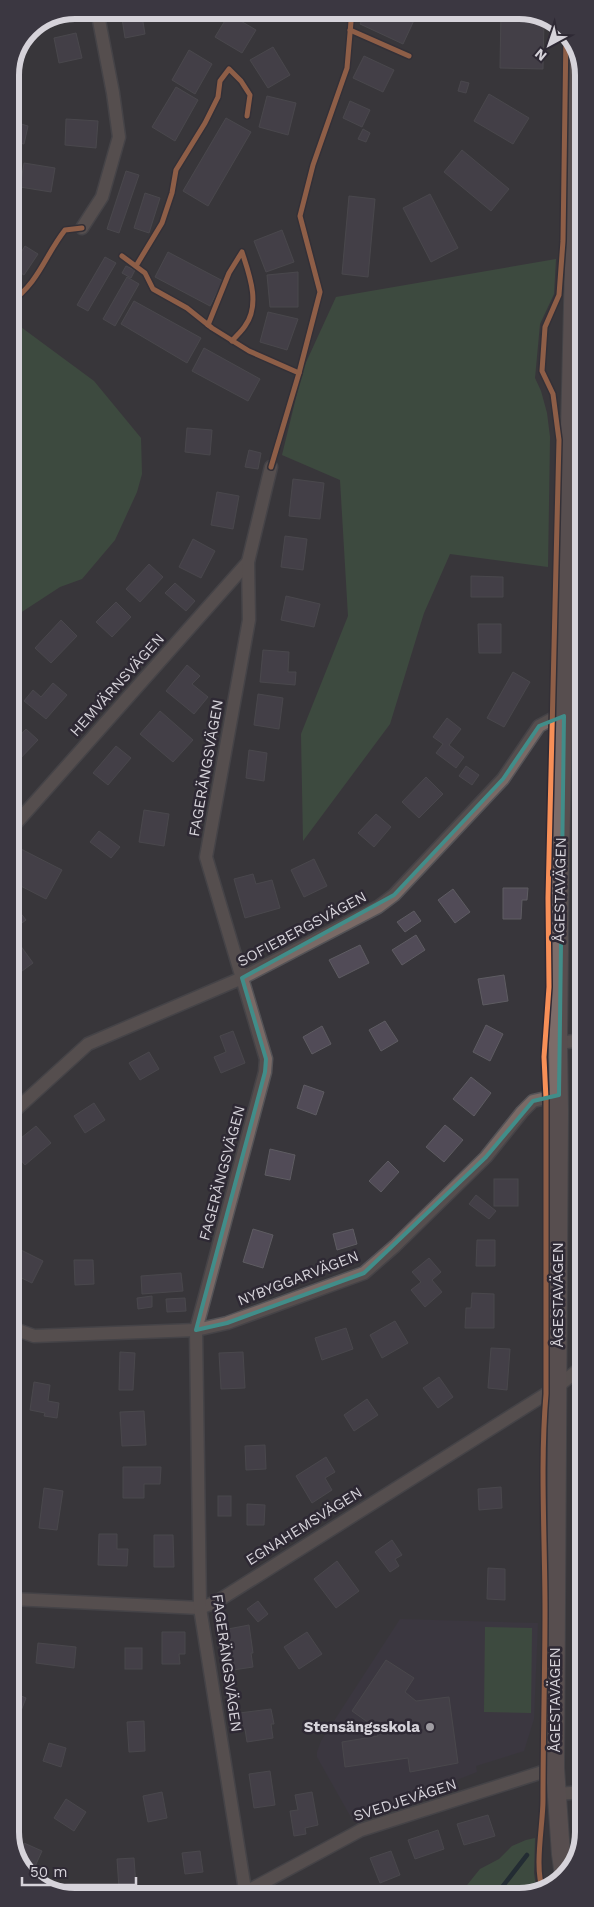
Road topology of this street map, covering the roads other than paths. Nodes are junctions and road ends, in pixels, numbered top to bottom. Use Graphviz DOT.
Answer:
graph roads {
  1 [pos="99,19"];
  2 [pos="82,228"];
  3 [pos="575,230"];
  4 [pos="271,468"];
  5 [pos="248,562"];
  6 [pos="564,716"];
  7 [pos="19,820"];
  8 [pos="242,978"];
  9 [pos="575,1041"];
  10 [pos="558,1043"];
  11 [pos="559,1095"];
  12 [pos="19,1107"];
  13 [pos="196,1330"];
  14 [pos="19,1331"];
  15 [pos="575,1372"];
  16 [pos="557,1387"];
  17 [pos="19,1602"];
  18 [pos="200,1608"];
  19 [pos="555,1768"];
  20 [pos="575,1793"];
  21 [pos="557,1794"];
  22 [pos="563,1867"];
  23 [pos="245,1888"];
  24 [pos="257,1888"];
  1 -- 2 [label="street"];
  3 -- 6 [label="main road, ÅGESTAVÄGEN"];
  4 -- 5 [label="street, FAGERÄNGSVÄGEN"];
  5 -- 7 [label="street, HEMVÄRNSVÄGEN"];
  5 -- 8 [label="street, FAGERÄNGSVÄGEN"];
  6 -- 8 [label="street, SOFIEBERGSVÄGEN"];
  6 -- 10 [label="main road, ÅGESTAVÄGEN"];
  8 -- 12 [label="street, SOFIEBERGSVÄGEN"];
  8 -- 13 [label="street, FAGERÄNGSVÄGEN"];
  9 -- 10 [label="street"];
  10 -- 11 [label="main road, ÅGESTAVÄGEN"];
  11 -- 13 [label="street, NYBYGGARVÄGEN"];
  11 -- 16 [label="main road, ÅGESTAVÄGEN"];
  13 -- 14 [label="street, NYBYGGARVÄGEN"];
  13 -- 18 [label="street, FAGERÄNGSVÄGEN"];
  15 -- 16 [label="street, EGNAHEMSVÄGEN"];
  16 -- 18 [label="street, EGNAHEMSVÄGEN"];
  16 -- 19 [label="main road, ÅGESTAVÄGEN"];
  17 -- 18 [label="street, EGNAHEMSVÄGEN"];
  18 -- 23 [label="street, FAGERÄNGSVÄGEN"];
  19 -- 21 [label="main road, ÅGESTAVÄGEN"];
  19 -- 24 [label="street, SVEDJEVÄGEN"];
  20 -- 21 [label="street"];
  21 -- 22 [label="main road, ÅGESTAVÄGEN"];
}
